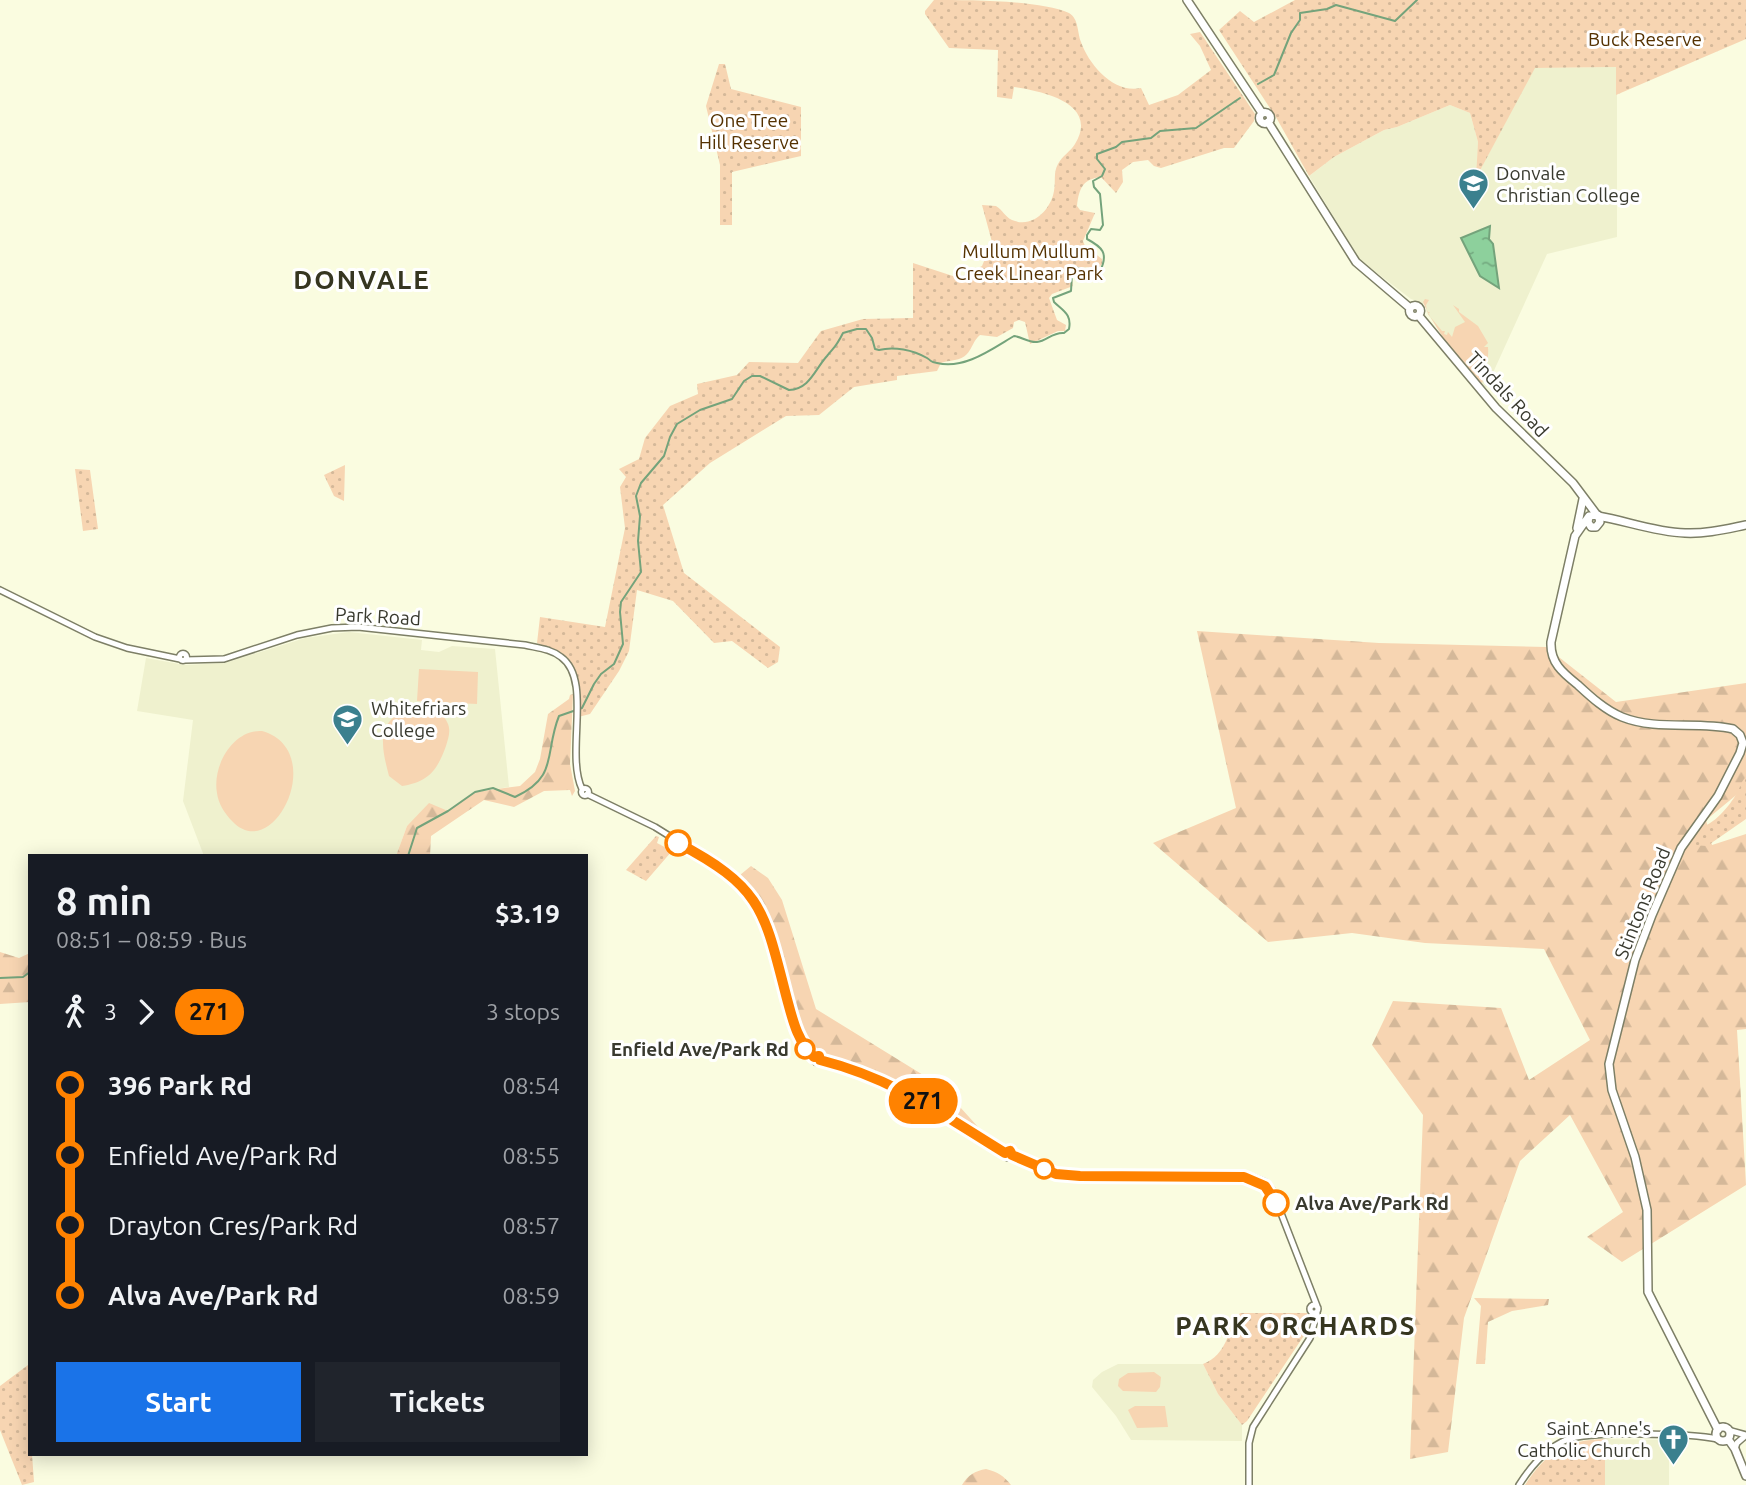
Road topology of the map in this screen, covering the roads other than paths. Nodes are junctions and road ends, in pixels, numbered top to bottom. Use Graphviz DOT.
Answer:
graph roads {
  1 [pos="1187,0"];
  2 [pos="1579,490"];
  3 [pos="1583,499"];
  4 [pos="1593,516"];
  5 [pos="1620,521"];
  6 [pos="1746,525"];
  7 [pos="1596,527"];
  8 [pos="1575,536"];
  9 [pos="1573,548"];
  10 [pos="0,590"];
  11 [pos="1722,1433"];
  12 [pos="1692,1435"];
  13 [pos="1745,1436"];
  14 [pos="1735,1449"];
  15 [pos="1742,1467"];
  16 [pos="1746,1476"];
  17 [pos="1249,1485"];
  18 [pos="1519,1485"];
  1 -- 2 [label="main road, Tindals Road"];
  2 -- 3 [label="main road, Tindals Road"];
  2 -- 4 [label="main road, Tindals Road"];
  3 -- 4 [label="main road, Tindals Road"];
  3 -- 8 [label="main road"];
  4 -- 5 [label="main road"];
  4 -- 7 [label="main road"];
  4 -- 8 [label="main road, Stintons Road"];
  5 -- 6 [label="main road"];
  5 -- 7 [label="main road"];
  7 -- 9 [label="main road"];
  8 -- 9 [label="main road, Stintons Road"];
  9 -- 11 [label="main road, Stintons Road"];
  10 -- 17 [label="street, Park Road"];
  11 -- 12 [label="street"];
  11 -- 12 [label="street"];
  11 -- 13 [label="street"];
  11 -- 14 [label="main road"];
  11 -- 15 [label="main road"];
  12 -- 18 [label="street"];
  13 -- 14 [label="street"];
  14 -- 15 [label="main road"];
  15 -- 16 [label="main road"];
}
